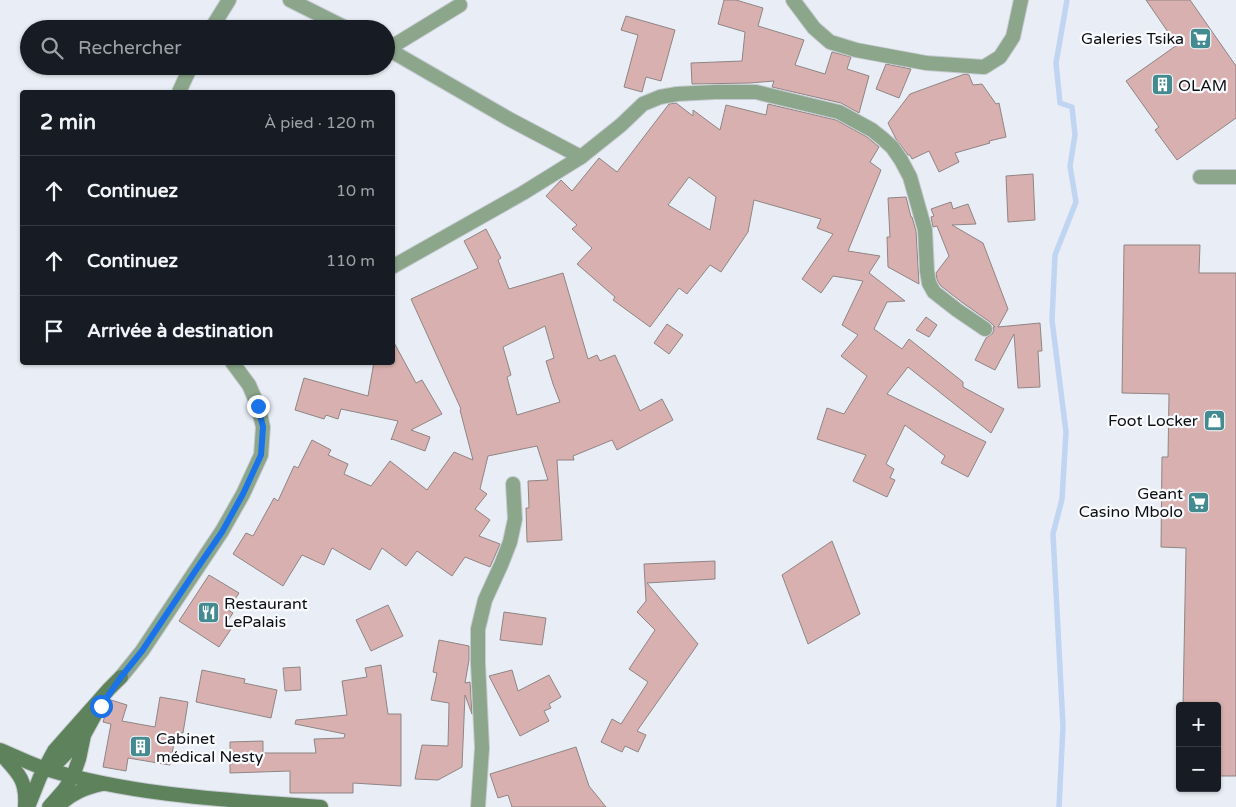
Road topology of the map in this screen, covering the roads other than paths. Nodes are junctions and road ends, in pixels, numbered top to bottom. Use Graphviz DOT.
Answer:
graph roads {
  1 [pos="229,0"];
  2 [pos="290,0"];
  3 [pos="793,0"];
  4 [pos="1021,0"];
  5 [pos="460,5"];
  6 [pos="217,20"];
  7 [pos="330,20"];
  8 [pos="395,43"];
  9 [pos="395,53"];
  10 [pos="187,75"];
  11 [pos="180,90"];
  12 [pos="581,157"];
  13 [pos="1200,177"];
  14 [pos="1236,177"];
  15 [pos="395,265"];
  16 [pos="985,329"];
  17 [pos="238,365"];
  18 [pos="513,484"];
  19 [pos="121,677"];
  20 [pos="84,735"];
  21 [pos="0,752"];
  22 [pos="53,769"];
  23 [pos="73,776"];
  24 [pos="106,784"];
  25 [pos="26,807"];
  26 [pos="49,807"];
  27 [pos="56,807"];
  28 [pos="321,807"];
  29 [pos="478,807"];
  1 -- 6 [label="street"];
  2 -- 7 [label="street"];
  3 -- 4 [label="street"];
  5 -- 8 [label="street"];
  9 -- 12 [label="street"];
  10 -- 11 [label="street"];
  12 -- 15 [label="street"];
  12 -- 16 [label="street"];
  13 -- 14 [label="street"];
  17 -- 19 [label="street"];
  18 -- 29 [label="street"];
  19 -- 20 [label="main road"];
  19 -- 22 [label="main road"];
  20 -- 22 [label="main road"];
  20 -- 23 [label="main road"];
  21 -- 22 [label="main road"];
  21 -- 25 [label="main road"];
  22 -- 23 [label="main road"];
  22 -- 25 [label="main road"];
  23 -- 24 [label="main road"];
  23 -- 26 [label="main road"];
  24 -- 27 [label="main road"];
  24 -- 28 [label="main road"];
}
